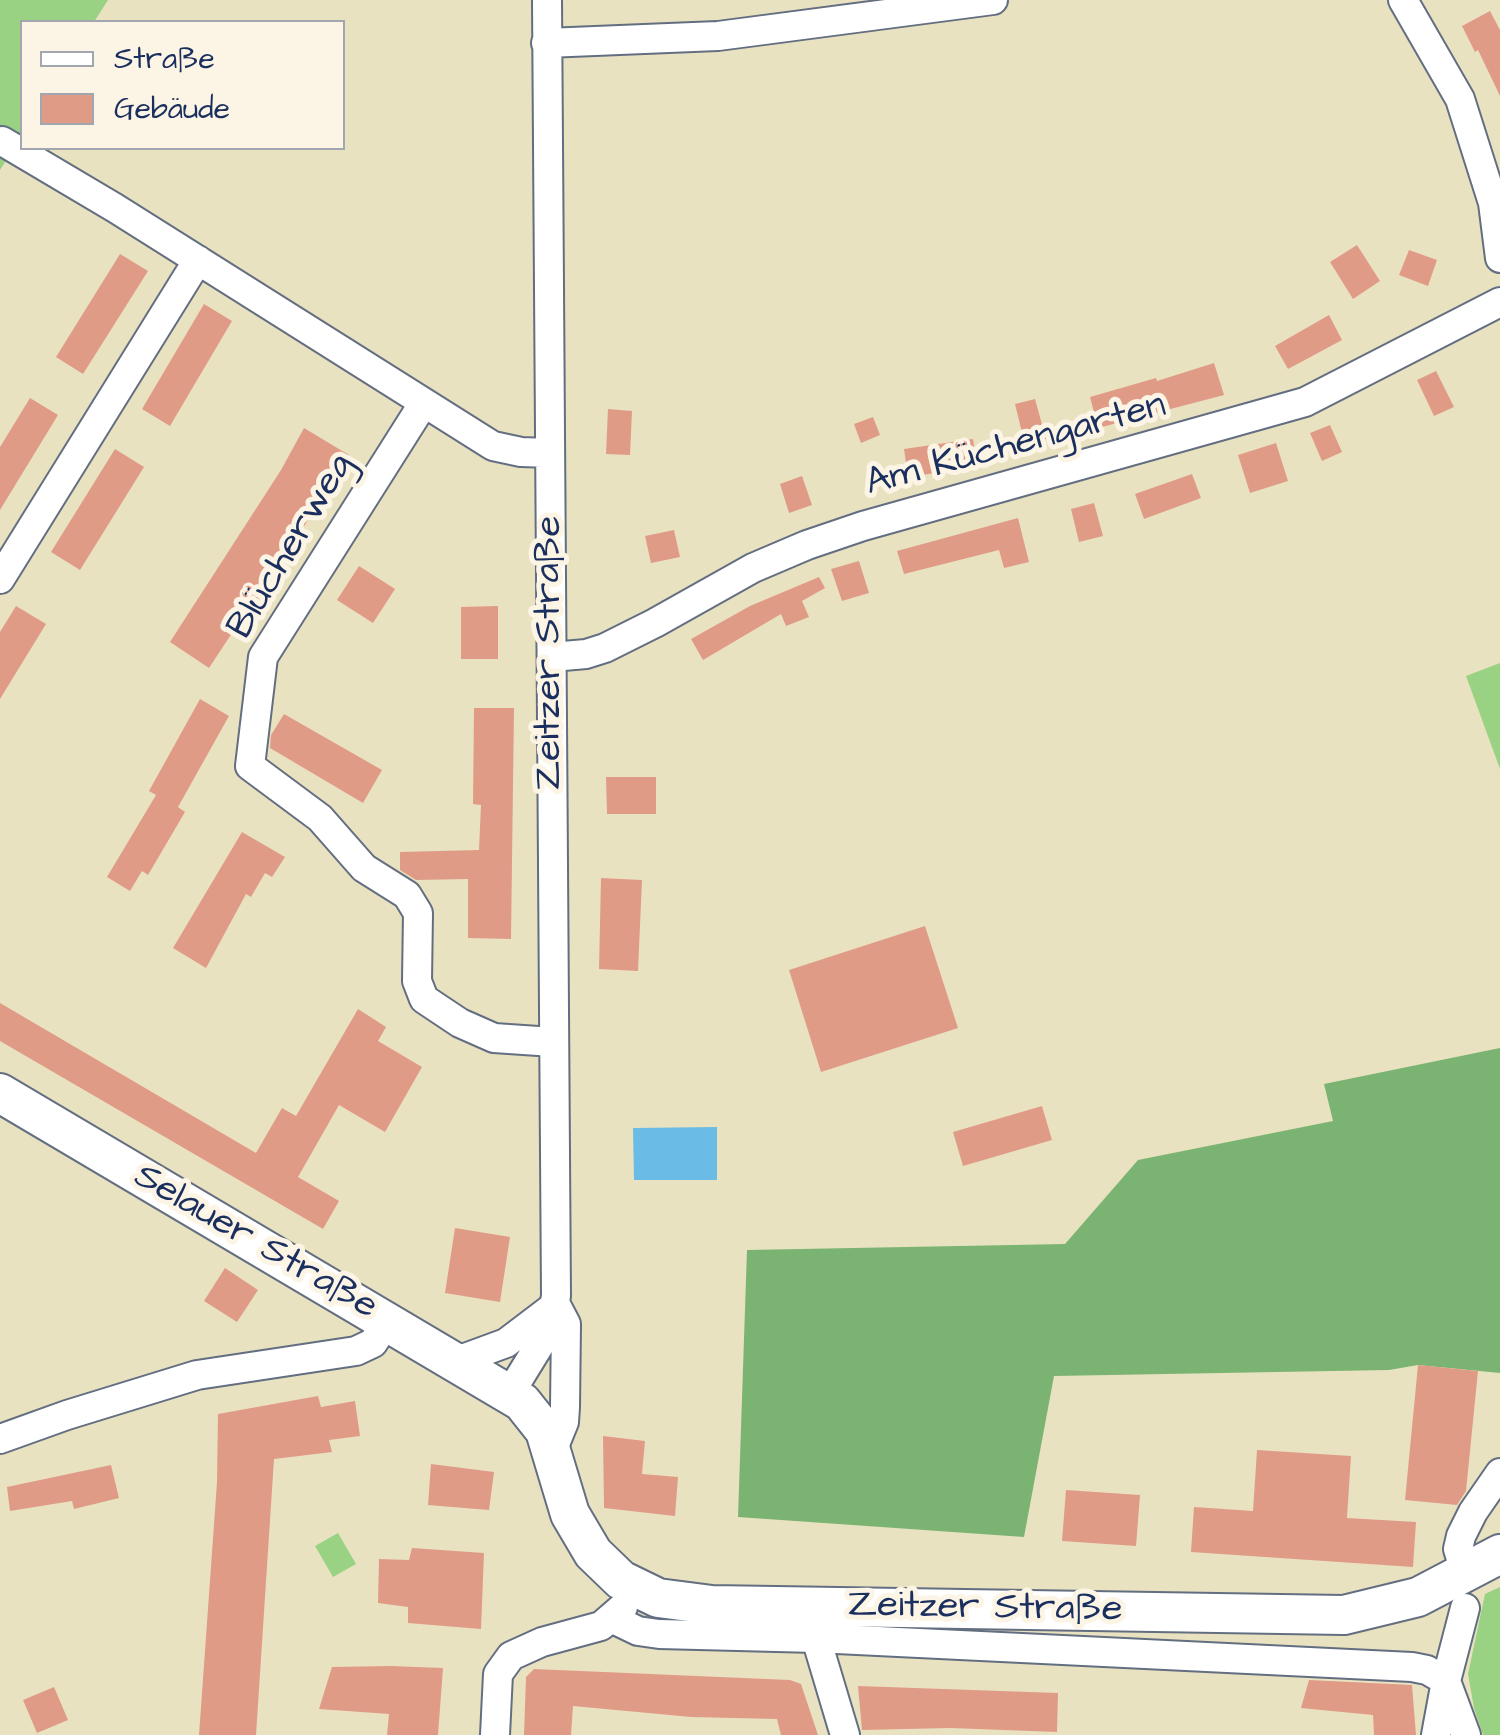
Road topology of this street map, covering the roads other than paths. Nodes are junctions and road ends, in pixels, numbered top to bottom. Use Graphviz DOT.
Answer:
graph roads {
  1 [pos="547,0"];
  2 [pos="993,0"];
  3 [pos="1403,0"];
  4 [pos="868,9"];
  5 [pos="546,43"];
  6 [pos="2,141"];
  7 [pos="1500,258"];
  8 [pos="198,260"];
  9 [pos="1500,302"];
  10 [pos="424,404"];
  11 [pos="550,453"];
  12 [pos="0,580"];
  13 [pos="552,657"];
  14 [pos="553,1042"];
  15 [pos="0,1093"];
  16 [pos="556,1305"];
  17 [pos="388,1320"];
  18 [pos="457,1360"];
  19 [pos="510,1393"];
  20 [pos="5,1437"];
  21 [pos="553,1449"];
  22 [pos="1500,1473"];
  23 [pos="1487,1564"];
  24 [pos="623,1603"];
  25 [pos="815,1622"];
  26 [pos="1446,1681"];
  27 [pos="494,1735"];
  28 [pos="845,1735"];
  29 [pos="1436,1735"];
  30 [pos="1466,1735"];
  1 -- 5 [label="street, Zeitzer Straße"];
  2 -- 4 [label="street"];
  3 -- 7 [label="street"];
  4 -- 5 [label="street"];
  5 -- 11 [label="street, Zeitzer Straße"];
  6 -- 8 [label="street"];
  8 -- 10 [label="street"];
  8 -- 12 [label="street"];
  9 -- 13 [label="street, Am Küchengarten"];
  10 -- 11 [label="street"];
  10 -- 14 [label="street, Blücherweg"];
  11 -- 13 [label="street, Zeitzer Straße"];
  13 -- 14 [label="street, Zeitzer Straße"];
  14 -- 16 [label="street, Zeitzer Straße"];
  15 -- 17 [label="main road, Selauer Straße"];
  16 -- 18 [label="street"];
  16 -- 19 [label="street, Zeitzer Straße"];
  16 -- 21 [label="street, Zeitzer Straße"];
  17 -- 18 [label="main road, Selauer Straße"];
  17 -- 20 [label="street"];
  18 -- 19 [label="main road, Selauer Straße"];
  19 -- 21 [label="main road, Zeitzer Straße"];
  21 -- 24 [label="main road, Zeitzer Straße"];
  22 -- 23 [label="street"];
  23 -- 25 [label="main road, Zeitzer Straße"];
  23 -- 26 [label="street"];
  24 -- 25 [label="main road, Zeitzer Straße"];
  24 -- 27 [label="street"];
  25 -- 26 [label="street, Zeitzer Straße"];
  25 -- 28 [label="street"];
  26 -- 29 [label="street"];
  26 -- 30 [label="street"];
}
